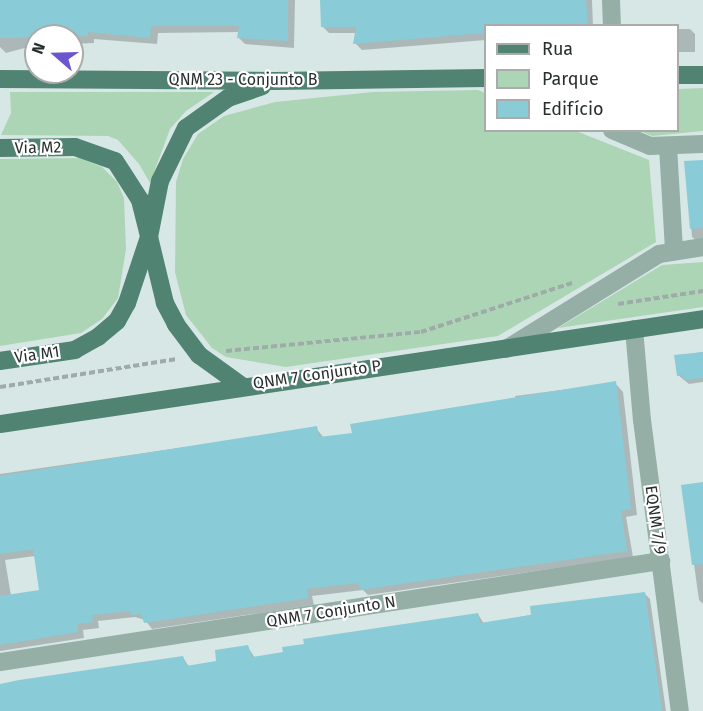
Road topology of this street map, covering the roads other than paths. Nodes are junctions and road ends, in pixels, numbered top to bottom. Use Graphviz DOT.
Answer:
graph roads {
  1 [pos="611,0"];
  2 [pos="612,24"];
  3 [pos="679,75"];
  4 [pos="703,75"];
  5 [pos="484,78"];
  6 [pos="0,79"];
  7 [pos="275,81"];
  8 [pos="617,132"];
  9 [pos="703,144"];
  10 [pos="668,147"];
  11 [pos="0,148"];
  12 [pos="149,237"];
  13 [pos="703,247"];
  14 [pos="674,249"];
  15 [pos="703,319"];
  16 [pos="634,329"];
  17 [pos="506,349"];
  18 [pos="0,361"];
  19 [pos="242,386"];
  20 [pos="0,424"];
  21 [pos="661,561"];
  22 [pos="0,662"];
  23 [pos="680,711"];
  1 -- 2 [label="street"];
  3 -- 4 [label="main road"];
  5 -- 7 [label="main road, QNM 23 - Conjunto B"];
  6 -- 7 [label="main road, QNM 23 - Conjunto B"];
  7 -- 12 [label="main road"];
  8 -- 10 [label="street"];
  9 -- 10 [label="street"];
  10 -- 14 [label="street"];
  11 -- 12 [label="main road, Via M2"];
  12 -- 18 [label="main road, Via M1"];
  12 -- 19 [label="main road"];
  13 -- 14 [label="street"];
  14 -- 17 [label="street"];
  15 -- 16 [label="main road"];
  16 -- 17 [label="main road, QNM 7 Conjunto P"];
  16 -- 21 [label="street, EQNM 7/9"];
  17 -- 19 [label="main road, QNM 7 Conjunto P"];
  19 -- 20 [label="main road, QNM 7 Conjunto P"];
  21 -- 22 [label="street, QNM 7 Conjunto N"];
  21 -- 23 [label="street, EQNM 7/9"];
}
